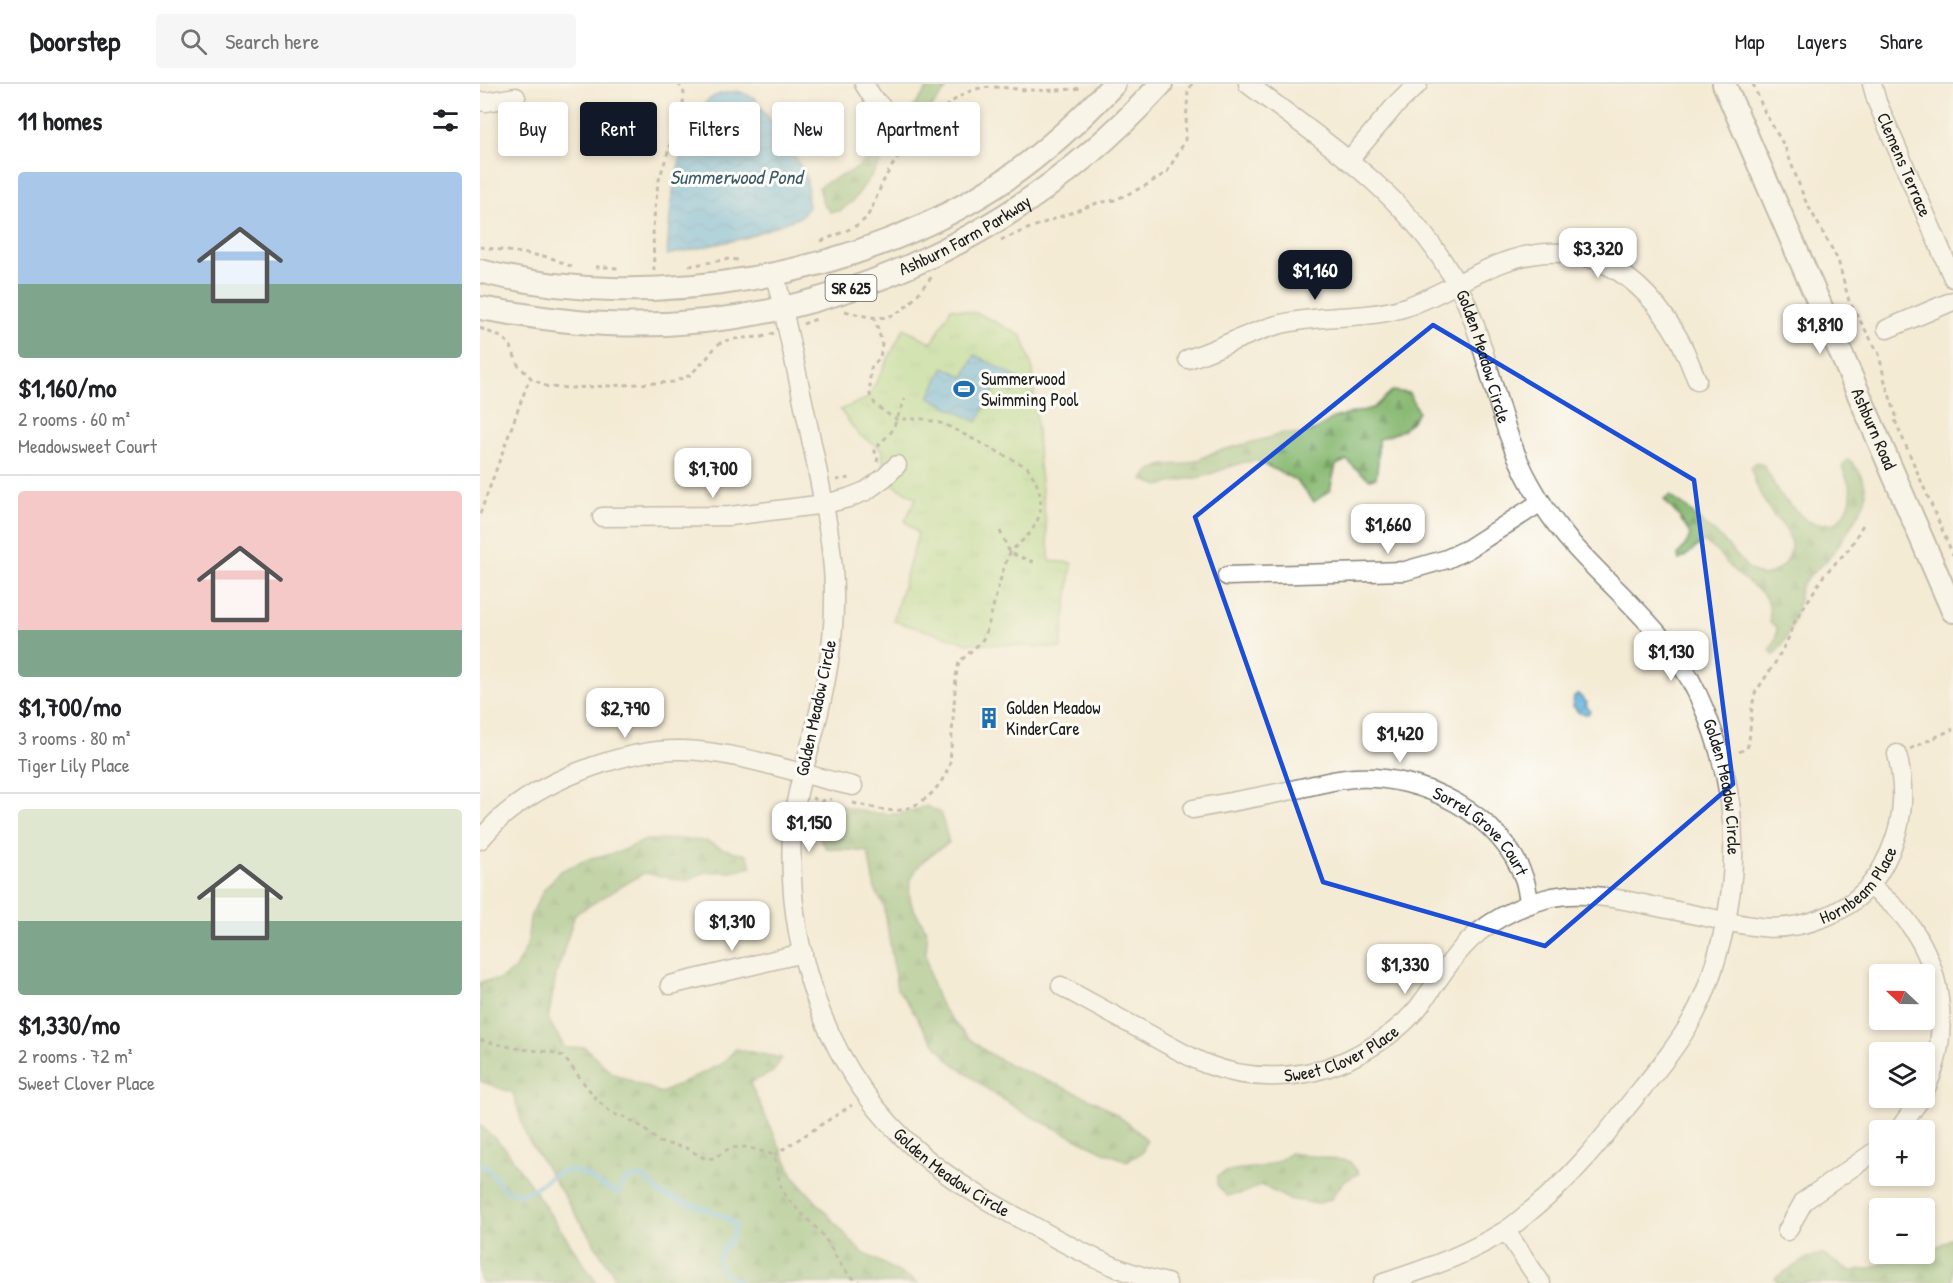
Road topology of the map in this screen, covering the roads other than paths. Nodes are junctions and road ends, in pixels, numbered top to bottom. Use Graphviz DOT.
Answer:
graph roads {
  1 [pos="864,84"];
  2 [pos="1114,84"];
  3 [pos="1161,84"];
  4 [pos="1248,84"];
  5 [pos="1418,84"];
  6 [pos="1724,84"];
  7 [pos="1872,84"];
  8 [pos="516,97"];
  9 [pos="480,100"];
  10 [pos="877,102"];
  11 [pos="1349,160"];
  12 [pos="480,271"];
  13 [pos="775,274"];
  14 [pos="1953,278"];
  15 [pos="1457,285"];
  16 [pos="1953,301"];
  17 [pos="783,307"];
  18 [pos="480,308"];
  19 [pos="1887,330"];
  20 [pos="1188,360"];
  21 [pos="1697,380"];
  22 [pos="897,465"];
  23 [pos="1541,502"];
  24 [pos="825,504"];
  25 [pos="602,517"];
  26 [pos="1227,576"];
  27 [pos="1953,611"];
  28 [pos="1898,754"];
  29 [pos="803,773"];
  30 [pos="849,793"];
  31 [pos="1193,809"];
  32 [pos="480,840"];
  33 [pos="1870,886"];
  34 [pos="1530,904"];
  35 [pos="1726,922"];
  36 [pos="803,953"];
  37 [pos="670,985"];
  38 [pos="1061,986"];
  39 [pos="1935,1067"];
  40 [pos="1869,1156"];
  41 [pos="1506,1231"];
  42 [pos="1787,1231"];
  43 [pos="1167,1283"];
  44 [pos="1383,1283"];
  45 [pos="1541,1283"];
  1 -- 10 [label="street"];
  2 -- 13 [label="main road, Ashburn Farm Parkway / SR 625"];
  3 -- 17 [label="main road, Ashburn Farm Parkway / SR 625"];
  4 -- 11 [label="street, Golden Meadow Circle"];
  5 -- 11 [label="street"];
  6 -- 27 [label="main road, Ashburn Road"];
  7 -- 14 [label="street, Clemens Terrace"];
  8 -- 9 [label="street"];
  11 -- 15 [label="street, Golden Meadow Circle"];
  12 -- 13 [label="main road, Ashburn Farm Parkway / SR 625"];
  13 -- 17 [label="street, Golden Meadow Circle"];
  15 -- 20 [label="street"];
  15 -- 21 [label="street"];
  15 -- 23 [label="street, Golden Meadow Circle"];
  16 -- 19 [label="street"];
  17 -- 18 [label="main road, Ashburn Farm Parkway / SR 625"];
  17 -- 24 [label="street, Golden Meadow Circle"];
  22 -- 24 [label="street"];
  23 -- 26 [label="street"];
  23 -- 35 [label="street, Golden Meadow Circle"];
  24 -- 25 [label="street"];
  24 -- 29 [label="street, Golden Meadow Circle"];
  28 -- 33 [label="street, Hornbeam Place"];
  29 -- 30 [label="street"];
  29 -- 32 [label="street"];
  29 -- 36 [label="street, Golden Meadow Circle"];
  31 -- 34 [label="street, Sorrel Grove Court"];
  33 -- 35 [label="street, Hornbeam Place"];
  33 -- 39 [label="street"];
  34 -- 35 [label="street, Sweet Clover Place"];
  34 -- 38 [label="street, Sweet Clover Place"];
  35 -- 41 [label="street, Golden Meadow Circle"];
  36 -- 37 [label="street"];
  36 -- 43 [label="street, Golden Meadow Circle"];
  40 -- 42 [label="street"];
  41 -- 44 [label="street, Golden Meadow Circle"];
  41 -- 45 [label="street"];
}
